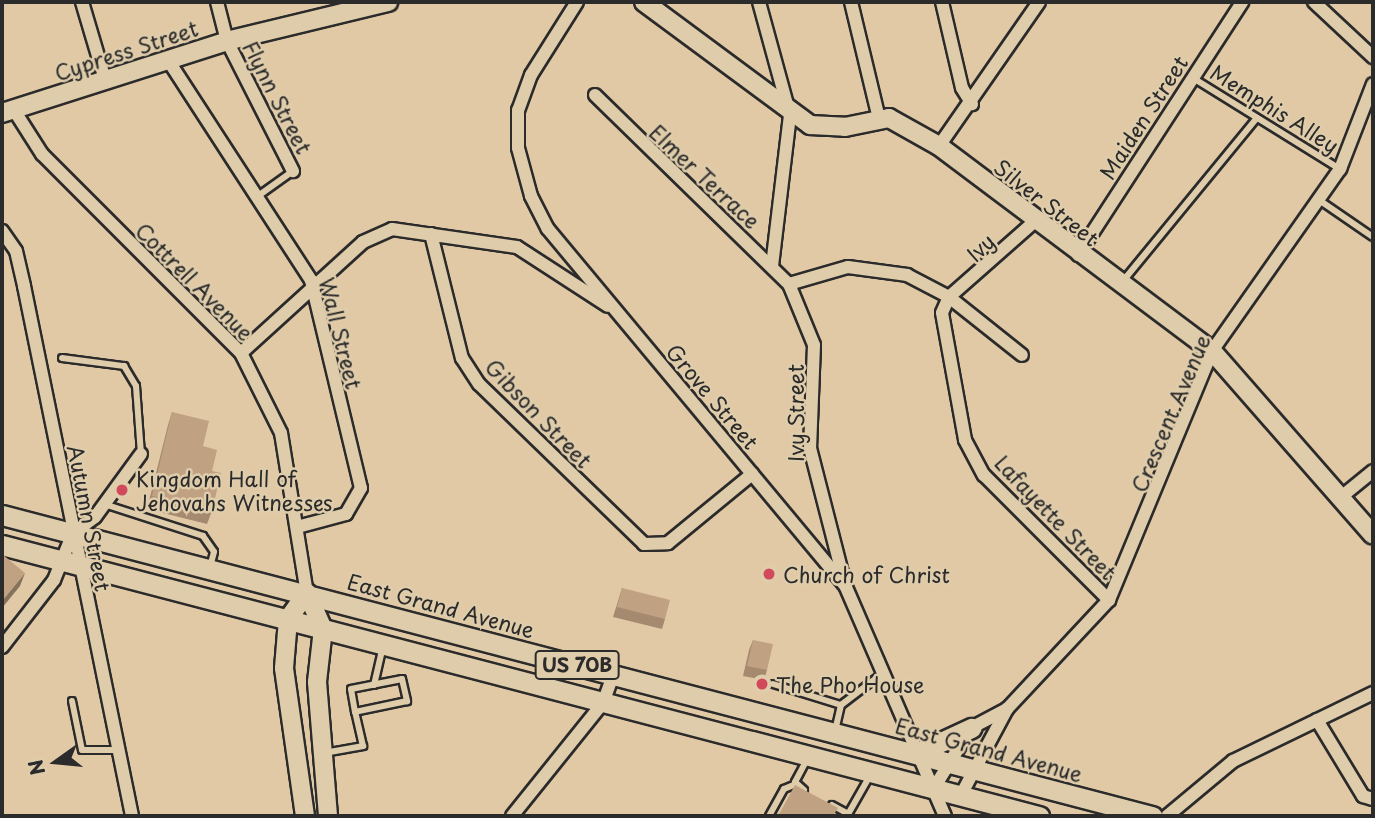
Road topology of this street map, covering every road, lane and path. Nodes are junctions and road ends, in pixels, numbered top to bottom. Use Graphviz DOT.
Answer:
graph roads {
  1 [pos="82,2"];
  2 [pos="217,2"];
  3 [pos="388,2"];
  4 [pos="577,2"];
  5 [pos="643,2"];
  6 [pos="759,2"];
  7 [pos="850,2"];
  8 [pos="942,2"];
  9 [pos="1039,2"];
  10 [pos="1242,2"];
  11 [pos="1314,2"];
  12 [pos="227,41"];
  13 [pos="1373,57"];
  14 [pos="167,60"];
  15 [pos="1191,77"];
  16 [pos="106,83"];
  17 [pos="1373,84"];
  18 [pos="595,95"];
  19 [pos="972,104"];
  20 [pos="8,111"];
  21 [pos="790,115"];
  22 [pos="879,118"];
  23 [pos="1257,118"];
  24 [pos="939,146"];
  25 [pos="1340,169"];
  26 [pos="293,171"];
  27 [pos="255,198"];
  28 [pos="1319,200"];
  29 [pos="1034,222"];
  30 [pos="2,231"];
  31 [pos="431,233"];
  32 [pos="1373,237"];
  33 [pos="1078,255"];
  34 [pos="772,266"];
  35 [pos="789,284"];
  36 [pos="1120,285"];
  37 [pos="312,291"];
  38 [pos="949,297"];
  39 [pos="620,314"];
  40 [pos="1212,351"];
  41 [pos="241,353"];
  42 [pos="1022,355"];
  43 [pos="62,358"];
  44 [pos="141,454"];
  45 [pos="1373,471"];
  46 [pos="752,474"];
  47 [pos="1341,497"];
  48 [pos="104,504"];
  49 [pos="2,515"];
  50 [pos="297,527"];
  51 [pos="73,533"];
  52 [pos="1373,535"];
  53 [pos="2,545"];
  54 [pos="60,560"];
  55 [pos="79,566"];
  56 [pos="210,569"];
  57 [pos="845,584"];
  58 [pos="307,593"];
  59 [pos="1109,600"];
  60 [pos="288,619"];
  61 [pos="323,629"];
  62 [pos="383,645"];
  63 [pos="2,648"];
  64 [pos="885,673"];
  65 [pos="613,674"];
  66 [pos="773,684"];
  67 [pos="371,687"];
  68 [pos="1373,693"];
  69 [pos="72,701"];
  70 [pos="603,703"];
  71 [pos="841,705"];
  72 [pos="1007,709"];
  73 [pos="355,712"];
  74 [pos="1317,720"];
  75 [pos="971,728"];
  76 [pos="835,732"];
  77 [pos="118,750"];
  78 [pos="323,753"];
  79 [pos="917,753"];
  80 [pos="808,756"];
  81 [pos="949,761"];
  82 [pos="972,767"];
  83 [pos="872,772"];
  84 [pos="796,784"];
  85 [pos="934,788"];
  86 [pos="813,795"];
  87 [pos="961,795"];
  88 [pos="821,798"];
  89 [pos="1373,799"];
  90 [pos="848,815"];
  91 [pos="132,816"];
  92 [pos="305,816"];
  93 [pos="328,816"];
  94 [pos="512,816"];
  95 [pos="769,816"];
  96 [pos="945,816"];
  97 [pos="1039,816"];
  98 [pos="1152,816"];
  99 [pos="1167,816"];
  1 -- 16 [label="street"];
  2 -- 12 [label="street, Flynn Street"];
  3 -- 12 [label="street, Cypress Street"];
  4 -- 39 [label="street, Grove Street"];
  5 -- 21 [label="street"];
  6 -- 21 [label="street"];
  7 -- 22 [label="street"];
  8 -- 19 [label="street"];
  9 -- 19 [label="street"];
  10 -- 15 [label="street, Maiden Street"];
  11 -- 13 [label="street"];
  12 -- 14 [label="street, Cypress Street"];
  12 -- 26 [label="street, Flynn Street"];
  14 -- 16 [label="street, Cypress Street"];
  14 -- 27 [label="street, Wall Street"];
  15 -- 23 [label="lane, Memphis Alley"];
  15 -- 33 [label="street, Maiden Street"];
  16 -- 20 [label="street, Cypress Street"];
  17 -- 25 [label="street, Crescent Avenue"];
  18 -- 34 [label="street, Elmer Terrace"];
  19 -- 24 [label="street"];
  20 -- 41 [label="street, Cottrell Avenue"];
  21 -- 22 [label="street"];
  21 -- 34 [label="street"];
  22 -- 24 [label="street, Silver Street"];
  23 -- 25 [label="lane, Memphis Alley"];
  23 -- 36 [label="lane"];
  24 -- 29 [label="street, Silver Street"];
  25 -- 28 [label="street, Crescent Avenue"];
  26 -- 27 [label="lane"];
  27 -- 37 [label="street, Wall Street"];
  28 -- 32 [label="lane"];
  28 -- 40 [label="street, Crescent Avenue"];
  29 -- 33 [label="street, Silver Street"];
  29 -- 38 [label="street, Ivy"];
  30 -- 51 [label="street, Autumn Street"];
  31 -- 37 [label="street"];
  31 -- 39 [label="street"];
  31 -- 46 [label="street, Gibson Street"];
  33 -- 36 [label="street, Silver Street"];
  34 -- 35 [label="street, Elmer Terrace"];
  35 -- 38 [label="street"];
  35 -- 57 [label="street, Ivy Street"];
  36 -- 40 [label="street, Silver Street"];
  37 -- 41 [label="street"];
  37 -- 50 [label="street, Wall Street"];
  38 -- 42 [label="street"];
  38 -- 59 [label="street, Lafayette Street"];
  39 -- 46 [label="street, Grove Street"];
  40 -- 47 [label="street, Silver Street"];
  40 -- 59 [label="street, Crescent Avenue"];
  41 -- 50 [label="street, Cottrell Avenue"];
  43 -- 44 [label="lane"];
  44 -- 48 [label="street"];
  45 -- 47 [label="street"];
  46 -- 57 [label="street, Grove Street"];
  47 -- 52 [label="street, Silver Street"];
  48 -- 51 [label="street"];
  48 -- 56 [label="lane"];
  49 -- 51 [label="main road, East Grand Avenue / US 70B"];
  50 -- 58 [label="street, Cottrell Avenue"];
  51 -- 54 [label="street"];
  51 -- 55 [label="street, Autumn Street"];
  51 -- 56 [label="main road, East Grand Avenue / US 70B"];
  53 -- 54 [label="main road, US 70B"];
  54 -- 55 [label="main road, US 70B"];
  54 -- 63 [label="street"];
  55 -- 60 [label="main road, US 70B"];
  55 -- 77 [label="street, Autumn Street"];
  56 -- 58 [label="main road, East Grand Avenue / US 70B"];
  57 -- 64 [label="street, Grove Street"];
  58 -- 60 [label="street"];
  58 -- 61 [label="street"];
  58 -- 65 [label="main road, East Grand Avenue / US 70B"];
  59 -- 72 [label="street, Crescent Avenue"];
  60 -- 61 [label="main road, US 70B"];
  60 -- 92 [label="street"];
  61 -- 62 [label="main road, US 70B"];
  61 -- 78 [label="street"];
  62 -- 67 [label="lane"];
  62 -- 70 [label="main road, US 70B"];
  64 -- 71 [label="lane"];
  64 -- 79 [label="street, Grove Street"];
  65 -- 70 [label="street"];
  65 -- 76 [label="main road, East Grand Avenue / US 70B"];
  66 -- 71 [label="lane"];
  67 -- 73 [label="lane"];
  67 -- 73 [label="lane"];
  68 -- 74 [label="street"];
  69 -- 77 [label="lane"];
  70 -- 80 [label="main road, US 70B"];
  70 -- 94 [label="street"];
  71 -- 76 [label="lane"];
  72 -- 75 [label="street, Crescent Avenue"];
  72 -- 82 [label="street, Crescent Avenue"];
  73 -- 78 [label="lane"];
  74 -- 89 [label="street"];
  74 -- 99 [label="street"];
  75 -- 79 [label="main road"];
  75 -- 81 [label="street, Crescent Avenue"];
  76 -- 79 [label="main road, East Grand Avenue / US 70B"];
  77 -- 91 [label="street, Autumn Street"];
  78 -- 93 [label="street"];
  79 -- 81 [label="main road, East Grand Avenue / US 70B"];
  79 -- 85 [label="street, Grove Street"];
  80 -- 83 [label="main road, US 70B"];
  80 -- 84 [label="lane"];
  81 -- 82 [label="main road, East Grand Avenue / US 70B"];
  81 -- 85 [label="street, Crescent Avenue"];
  82 -- 87 [label="street, Crescent Avenue"];
  82 -- 98 [label="main road, East Grand Avenue / US 70B"];
  83 -- 85 [label="main road, US 70B"];
  83 -- 90 [label="lane"];
  84 -- 86 [label="lane"];
  84 -- 95 [label="lane"];
  85 -- 87 [label="main road, US 70B"];
  85 -- 96 [label="street, Grove Street"];
  87 -- 97 [label="main road, US 70B"];
  88 -- 90 [label="lane"];
}
